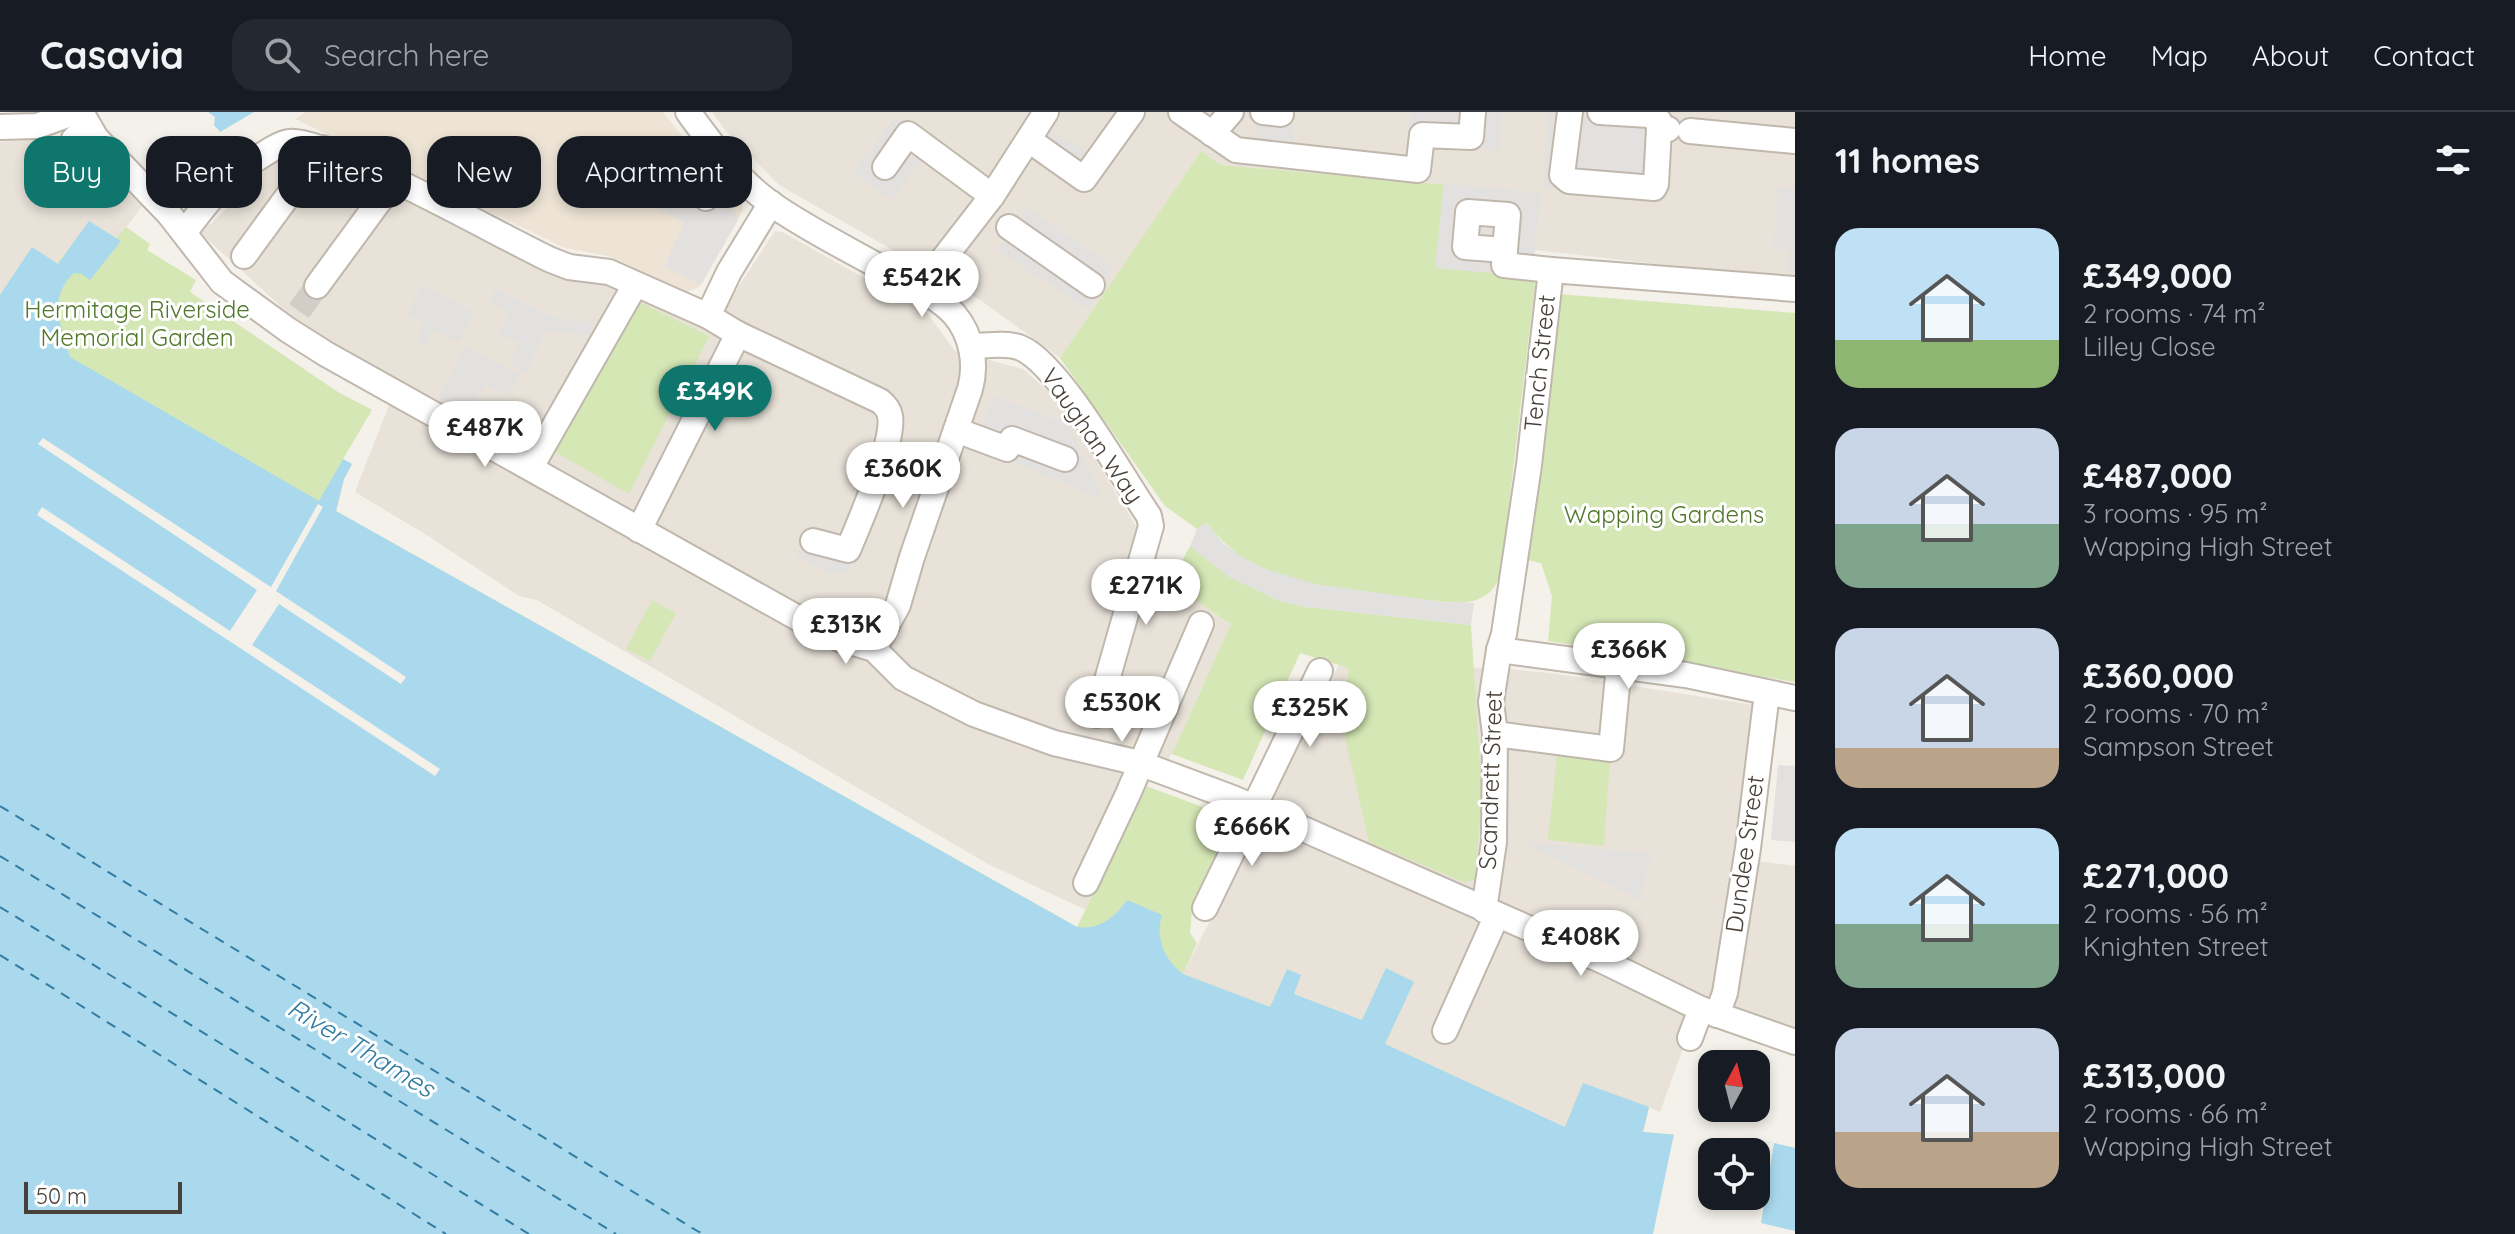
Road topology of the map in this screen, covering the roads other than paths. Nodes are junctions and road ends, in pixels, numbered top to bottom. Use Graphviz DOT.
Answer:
graph roads {
  1 [pos="688,112"];
  2 [pos="1046,112"];
  3 [pos="1132,112"];
  4 [pos="1181,112"];
  5 [pos="1231,112"];
  6 [pos="1473,112"];
  7 [pos="1570,112"];
  8 [pos="1600,112"];
  9 [pos="82,117"];
  10 [pos="0,127"];
  11 [pos="1672,130"];
  12 [pos="1212,134"];
  13 [pos="75,136"];
  14 [pos="707,136"];
  15 [pos="1029,140"];
  16 [pos="1795,141"];
  17 [pos="278,146"];
  18 [pos="885,167"];
  19 [pos="752,187"];
  20 [pos="411,190"];
  21 [pos="771,203"];
  22 [pos="279,208"];
  23 [pos="369,208"];
  24 [pos="995,212"];
  25 [pos="184,233"];
  26 [pos="1505,250"];
  27 [pos="244,256"];
  28 [pos="1551,270"];
  29 [pos="635,285"];
  30 [pos="1092,285"];
  31 [pos="317,286"];
  32 [pos="920,289"];
  33 [pos="1795,289"];
  34 [pos="708,316"];
  35 [pos="738,334"];
  36 [pos="971,346"];
  37 [pos="956,430"];
  38 [pos="1065,459"];
  39 [pos="534,462"];
  40 [pos="639,530"];
  41 [pos="813,541"];
  42 [pos="1201,624"];
  43 [pos="874,649"];
  44 [pos="1499,650"];
  45 [pos="1619,665"];
  46 [pos="1320,671"];
  47 [pos="1767,693"];
  48 [pos="1795,698"];
  49 [pos="1495,734"];
  50 [pos="1087,751"];
  51 [pos="1139,763"];
  52 [pos="1255,807"];
  53 [pos="1086,883"];
  54 [pos="1205,908"];
  55 [pos="1490,912"];
  56 [pos="1709,1012"];
  57 [pos="1445,1031"];
  58 [pos="1690,1038"];
  59 [pos="1795,1042"];
  1 -- 14 [label="street"];
  2 -- 15 [label="street"];
  3 -- 15 [label="street"];
  4 -- 12 [label="street"];
  5 -- 12 [label="street"];
  6 -- 12 [label="street"];
  7 -- 11 [label="street"];
  8 -- 11 [label="street"];
  9 -- 10 [label="street"];
  9 -- 13 [label="street"];
  9 -- 25 [label="street"];
  11 -- 16 [label="street"];
  15 -- 24 [label="street"];
  17 -- 25 [label="street"];
  18 -- 24 [label="street"];
  19 -- 21 [label="street"];
  20 -- 29 [label="street"];
  21 -- 32 [label="street"];
  21 -- 34 [label="street"];
  22 -- 27 [label="street"];
  23 -- 31 [label="street"];
  24 -- 30 [label="street"];
  24 -- 32 [label="street"];
  25 -- 39 [label="street"];
  26 -- 28 [label="street"];
  28 -- 33 [label="street, Tench Street"];
  28 -- 44 [label="street, Tench Street"];
  29 -- 34 [label="street"];
  29 -- 39 [label="street"];
  32 -- 36 [label="street"];
  34 -- 35 [label="street"];
  35 -- 40 [label="street"];
  35 -- 41 [label="street"];
  36 -- 37 [label="street"];
  36 -- 50 [label="street, Vaughan Way"];
  37 -- 38 [label="street"];
  37 -- 43 [label="street"];
  39 -- 40 [label="street"];
  40 -- 43 [label="street"];
  42 -- 51 [label="street"];
  43 -- 50 [label="street"];
  44 -- 45 [label="street"];
  44 -- 49 [label="street, Scandrett Street"];
  45 -- 47 [label="street"];
  45 -- 49 [label="street"];
  46 -- 52 [label="street"];
  47 -- 48 [label="street"];
  47 -- 56 [label="street, Dundee Street"];
  49 -- 55 [label="street, Scandrett Street"];
  50 -- 51 [label="street"];
  51 -- 52 [label="street"];
  51 -- 53 [label="street"];
  52 -- 54 [label="street"];
  52 -- 55 [label="street"];
  55 -- 56 [label="street"];
  55 -- 57 [label="street, Scandrett Street"];
  56 -- 58 [label="street, Dundee Street"];
  56 -- 59 [label="street"];
}
